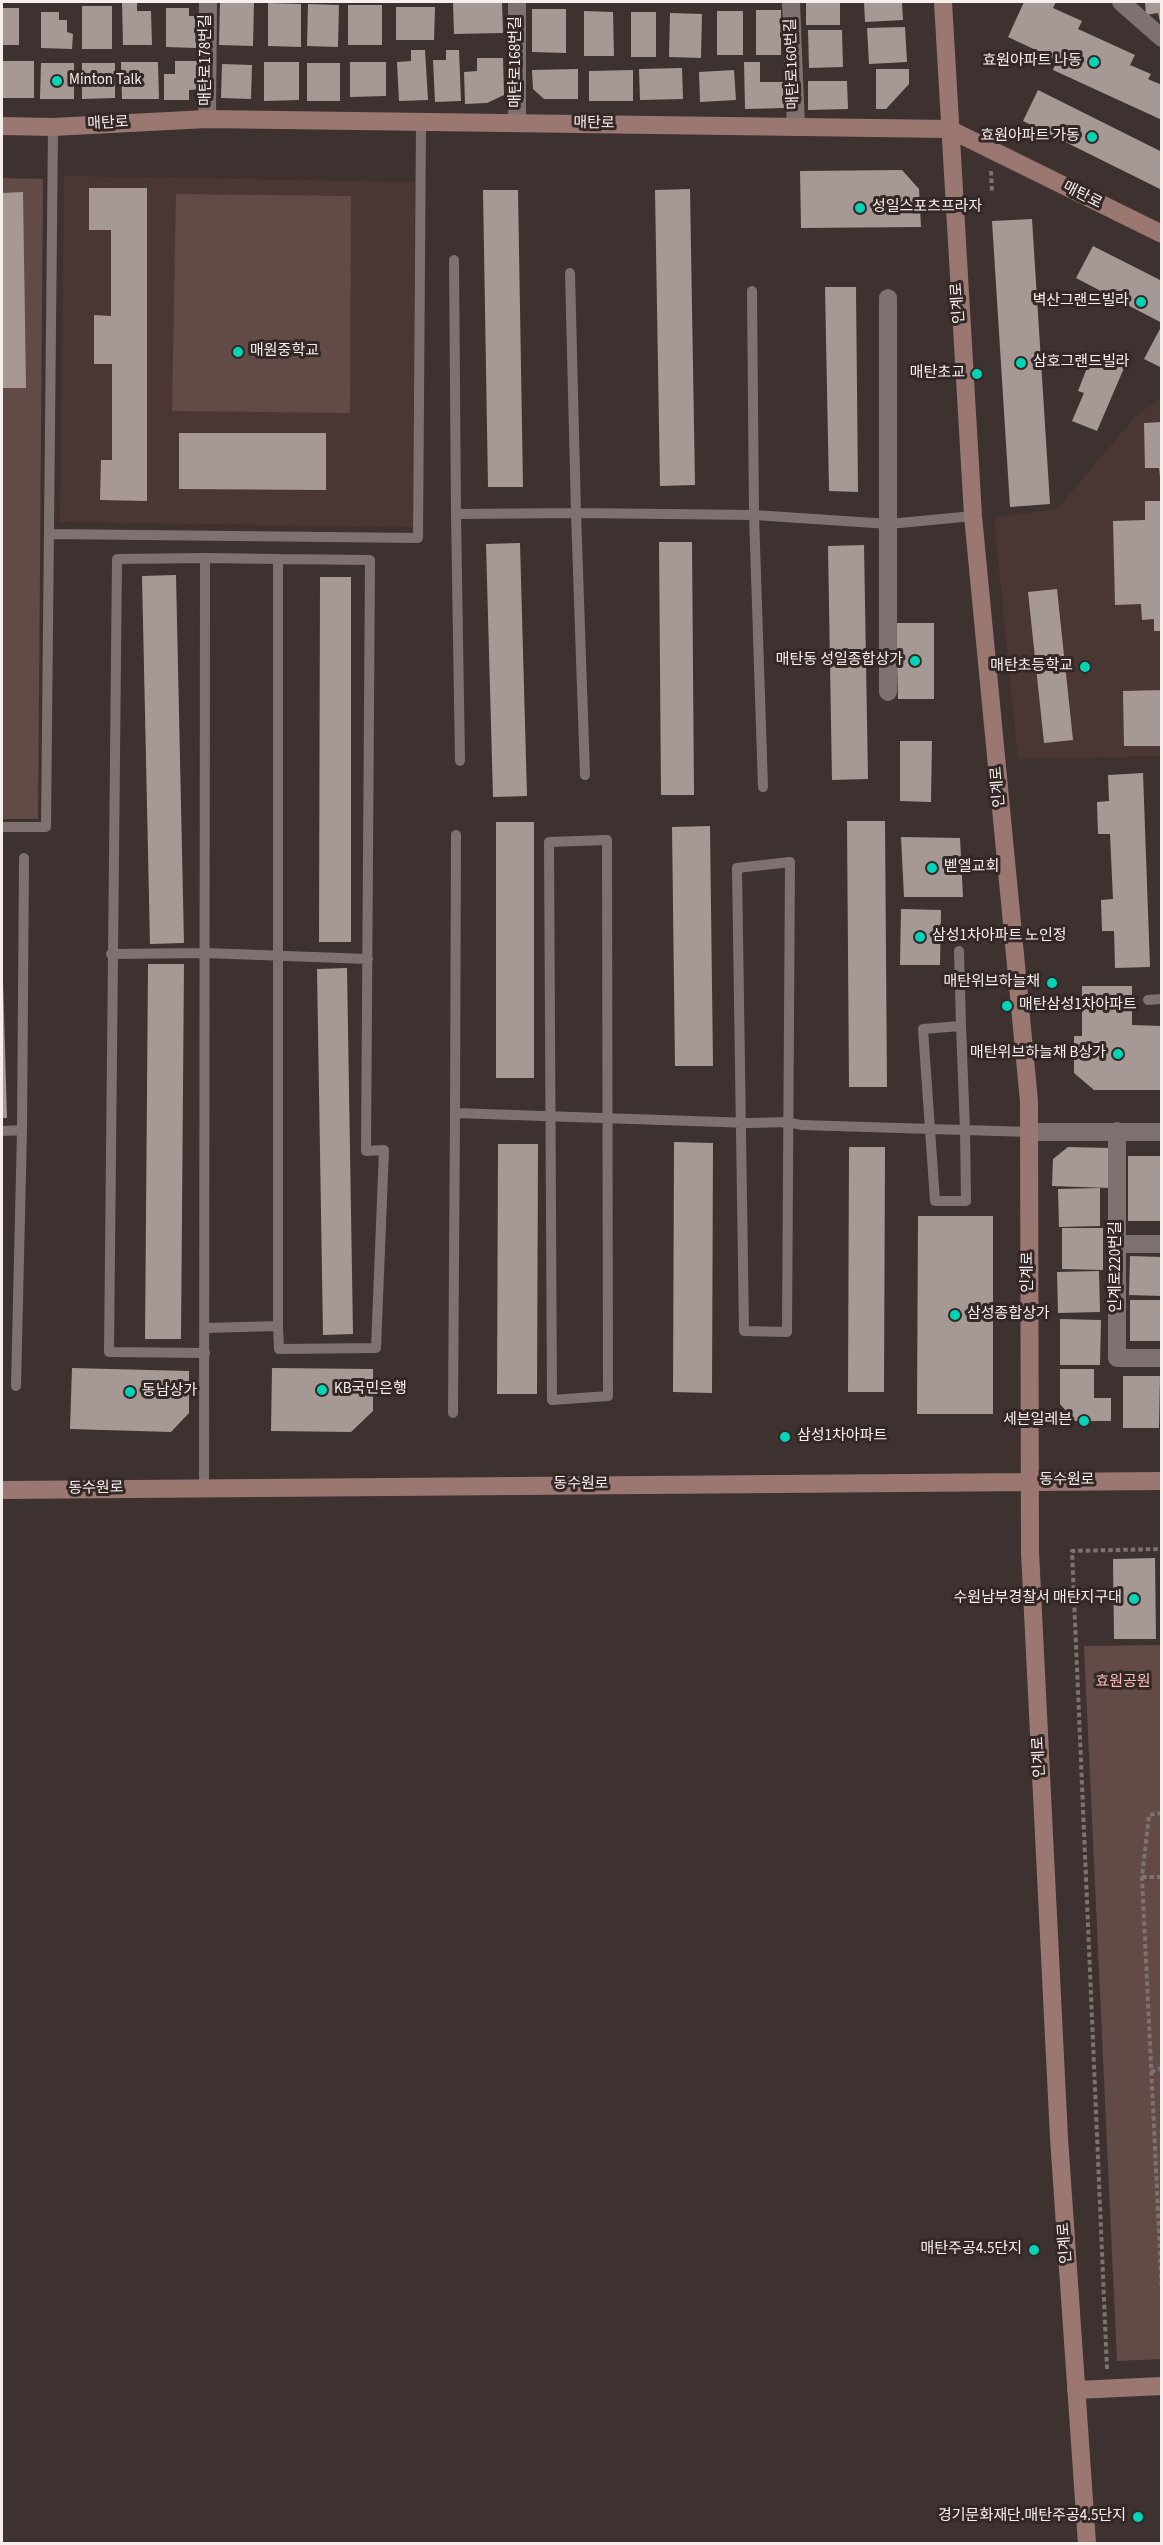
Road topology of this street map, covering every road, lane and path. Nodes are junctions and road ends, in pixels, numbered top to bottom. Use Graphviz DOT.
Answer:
graph roads {
  1 [pos="208,2"];
  2 [pos="518,2"];
  3 [pos="791,2"];
  4 [pos="943,2"];
  5 [pos="1121,2"];
  6 [pos="1161,38"];
  7 [pos="207,119"];
  8 [pos="421,122"];
  9 [pos="517,123"];
  10 [pos="2,126"];
  11 [pos="53,127"];
  12 [pos="796,127"];
  13 [pos="949,129"];
  14 [pos="1161,234"];
  15 [pos="454,260"];
  16 [pos="570,273"];
  17 [pos="752,291"];
  18 [pos="888,298"];
  19 [pos="576,513"];
  20 [pos="456,514"];
  21 [pos="754,515"];
  22 [pos="973,516"];
  23 [pos="889,524"];
  24 [pos="50,534"];
  25 [pos="206,558"];
  26 [pos="278,559"];
  27 [pos="888,692"];
  28 [pos="460,761"];
  29 [pos="585,775"];
  30 [pos="763,787"];
  31 [pos="2,827"];
  32 [pos="456,836"];
  33 [pos="24,858"];
  34 [pos="959,951"];
  35 [pos="205,953"];
  36 [pos="111,954"];
  37 [pos="278,956"];
  38 [pos="368,959"];
  39 [pos="1161,999"];
  40 [pos="1148,1000"];
  41 [pos="962,1026"];
  42 [pos="455,1113"];
  43 [pos="550,1115"];
  44 [pos="608,1118"];
  45 [pos="740,1122"];
  46 [pos="788,1122"];
  47 [pos="931,1129"];
  48 [pos="22,1130"];
  49 [pos="965,1130"];
  50 [pos="2,1131"];
  51 [pos="1117,1131"];
  52 [pos="1030,1132"];
  53 [pos="1161,1132"];
  54 [pos="1117,1244"];
  55 [pos="1161,1244"];
  56 [pos="278,1326"];
  57 [pos="205,1328"];
  58 [pos="205,1353"];
  59 [pos="1161,1358"];
  60 [pos="16,1386"];
  61 [pos="453,1413"];
  62 [pos="1029,1481"];
  63 [pos="1161,1481"];
  64 [pos="204,1488"];
  65 [pos="2,1490"];
  66 [pos="1161,1549"];
  67 [pos="1161,1813"];
  68 [pos="1142,1877"];
  69 [pos="1161,1877"];
  70 [pos="1161,2068"];
  71 [pos="1151,2072"];
  72 [pos="1161,2294"];
  73 [pos="1117,2369"];
  74 [pos="1161,2386"];
  75 [pos="1076,2390"];
  76 [pos="1087,2544"];
  1 -- 7 [label="street, 매탄로178번길"];
  2 -- 9 [label="street, 매탄로168번길"];
  3 -- 12 [label="street, 매탄로160번길"];
  4 -- 13 [label="street, 인계로"];
  5 -- 6 [label="street"];
  7 -- 8 [label="street, 매탄로"];
  7 -- 11 [label="street, 매탄로"];
  8 -- 9 [label="street, 매탄로"];
  8 -- 24 [label="lane"];
  9 -- 12 [label="street, 매탄로"];
  10 -- 11 [label="street, 매탄로"];
  11 -- 24 [label="lane"];
  12 -- 13 [label="street, 매탄로"];
  13 -- 14 [label="street, 매탄로"];
  13 -- 22 [label="street, 인계로"];
  15 -- 20 [label="lane"];
  16 -- 19 [label="lane"];
  17 -- 21 [label="lane"];
  18 -- 23 [label="street"];
  19 -- 20 [label="lane"];
  19 -- 21 [label="lane"];
  19 -- 29 [label="lane"];
  20 -- 28 [label="lane"];
  21 -- 23 [label="lane"];
  21 -- 30 [label="lane"];
  22 -- 23 [label="lane"];
  22 -- 52 [label="street, 인계로"];
  23 -- 27 [label="street"];
  24 -- 31 [label="lane"];
  25 -- 26 [label="lane"];
  25 -- 35 [label="lane"];
  25 -- 36 [label="lane"];
  26 -- 37 [label="lane"];
  26 -- 38 [label="lane"];
  32 -- 42 [label="lane"];
  33 -- 48 [label="lane"];
  34 -- 41 [label="lane"];
  35 -- 36 [label="lane"];
  35 -- 37 [label="lane"];
  35 -- 57 [label="lane"];
  36 -- 58 [label="lane"];
  37 -- 38 [label="lane"];
  37 -- 56 [label="lane"];
  38 -- 56 [label="lane"];
  39 -- 40 [label="lane"];
  41 -- 47 [label="lane"];
  41 -- 49 [label="lane"];
  42 -- 43 [label="lane"];
  42 -- 61 [label="lane"];
  43 -- 44 [label="lane"];
  43 -- 44 [label="lane"];
  43 -- 44 [label="lane"];
  44 -- 45 [label="lane"];
  45 -- 46 [label="lane"];
  45 -- 46 [label="lane"];
  45 -- 46 [label="lane"];
  46 -- 47 [label="lane"];
  47 -- 49 [label="lane"];
  47 -- 49 [label="lane"];
  48 -- 50 [label="lane"];
  48 -- 60 [label="lane"];
  49 -- 52 [label="lane"];
  51 -- 52 [label="street"];
  51 -- 53 [label="street"];
  51 -- 54 [label="street, 인계로220번길"];
  52 -- 62 [label="street, 인계로"];
  54 -- 55 [label="street"];
  54 -- 59 [label="street, 인계로220번길"];
  56 -- 57 [label="lane"];
  57 -- 58 [label="lane"];
  58 -- 64 [label="lane"];
  62 -- 63 [label="street, 동수원로"];
  62 -- 64 [label="street, 동수원로"];
  62 -- 75 [label="street, 인계로"];
  64 -- 65 [label="street, 동수원로"];
  66 -- 73 [label="path"];
  67 -- 68 [label="path"];
  68 -- 69 [label="path"];
  68 -- 71 [label="path"];
  70 -- 71 [label="path"];
  71 -- 72 [label="path"];
  74 -- 75 [label="street"];
  75 -- 76 [label="street, 인계로"];
}
